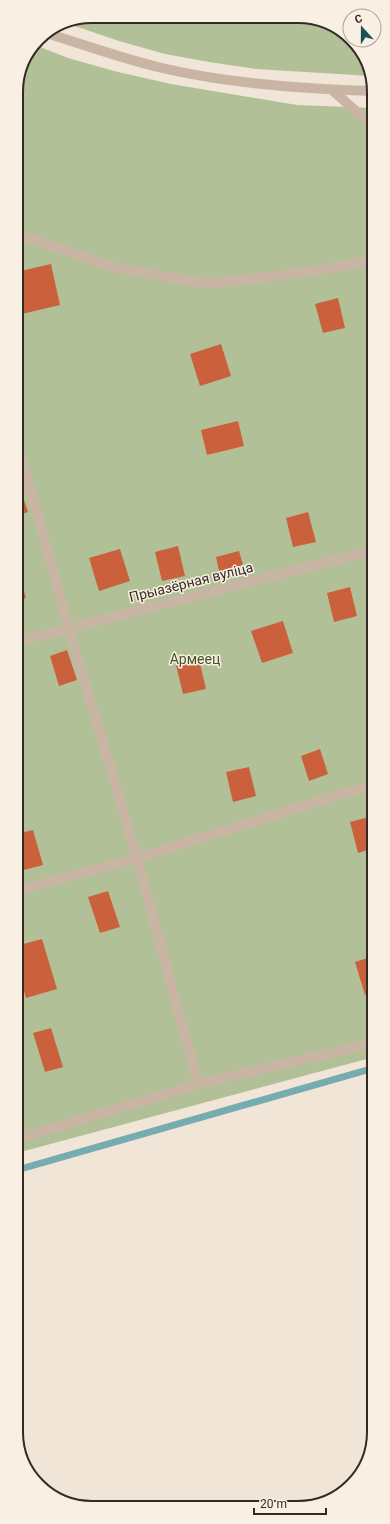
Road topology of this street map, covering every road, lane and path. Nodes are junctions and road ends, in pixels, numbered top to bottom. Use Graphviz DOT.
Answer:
graph roads {
  1 [pos="53,35"];
  2 [pos="332,90"];
  3 [pos="367,91"];
  4 [pos="367,121"];
  5 [pos="23,236"];
  6 [pos="367,261"];
  7 [pos="23,463"];
  8 [pos="367,552"];
  9 [pos="69,628"];
  10 [pos="23,640"];
  11 [pos="367,786"];
  12 [pos="137,858"];
  13 [pos="23,889"];
  14 [pos="367,1045"];
  15 [pos="198,1084"];
  16 [pos="23,1136"];
  1 -- 2 [label="street"];
  2 -- 3 [label="street"];
  2 -- 4 [label="street"];
  5 -- 6 [label="street"];
  7 -- 9 [label="street"];
  8 -- 9 [label="street, Прыазёрная вуліца"];
  9 -- 10 [label="street, Прыазёрная вуліца"];
  9 -- 12 [label="street"];
  11 -- 12 [label="street"];
  12 -- 13 [label="street"];
  12 -- 15 [label="street"];
  14 -- 15 [label="street"];
  15 -- 16 [label="street"];
}
